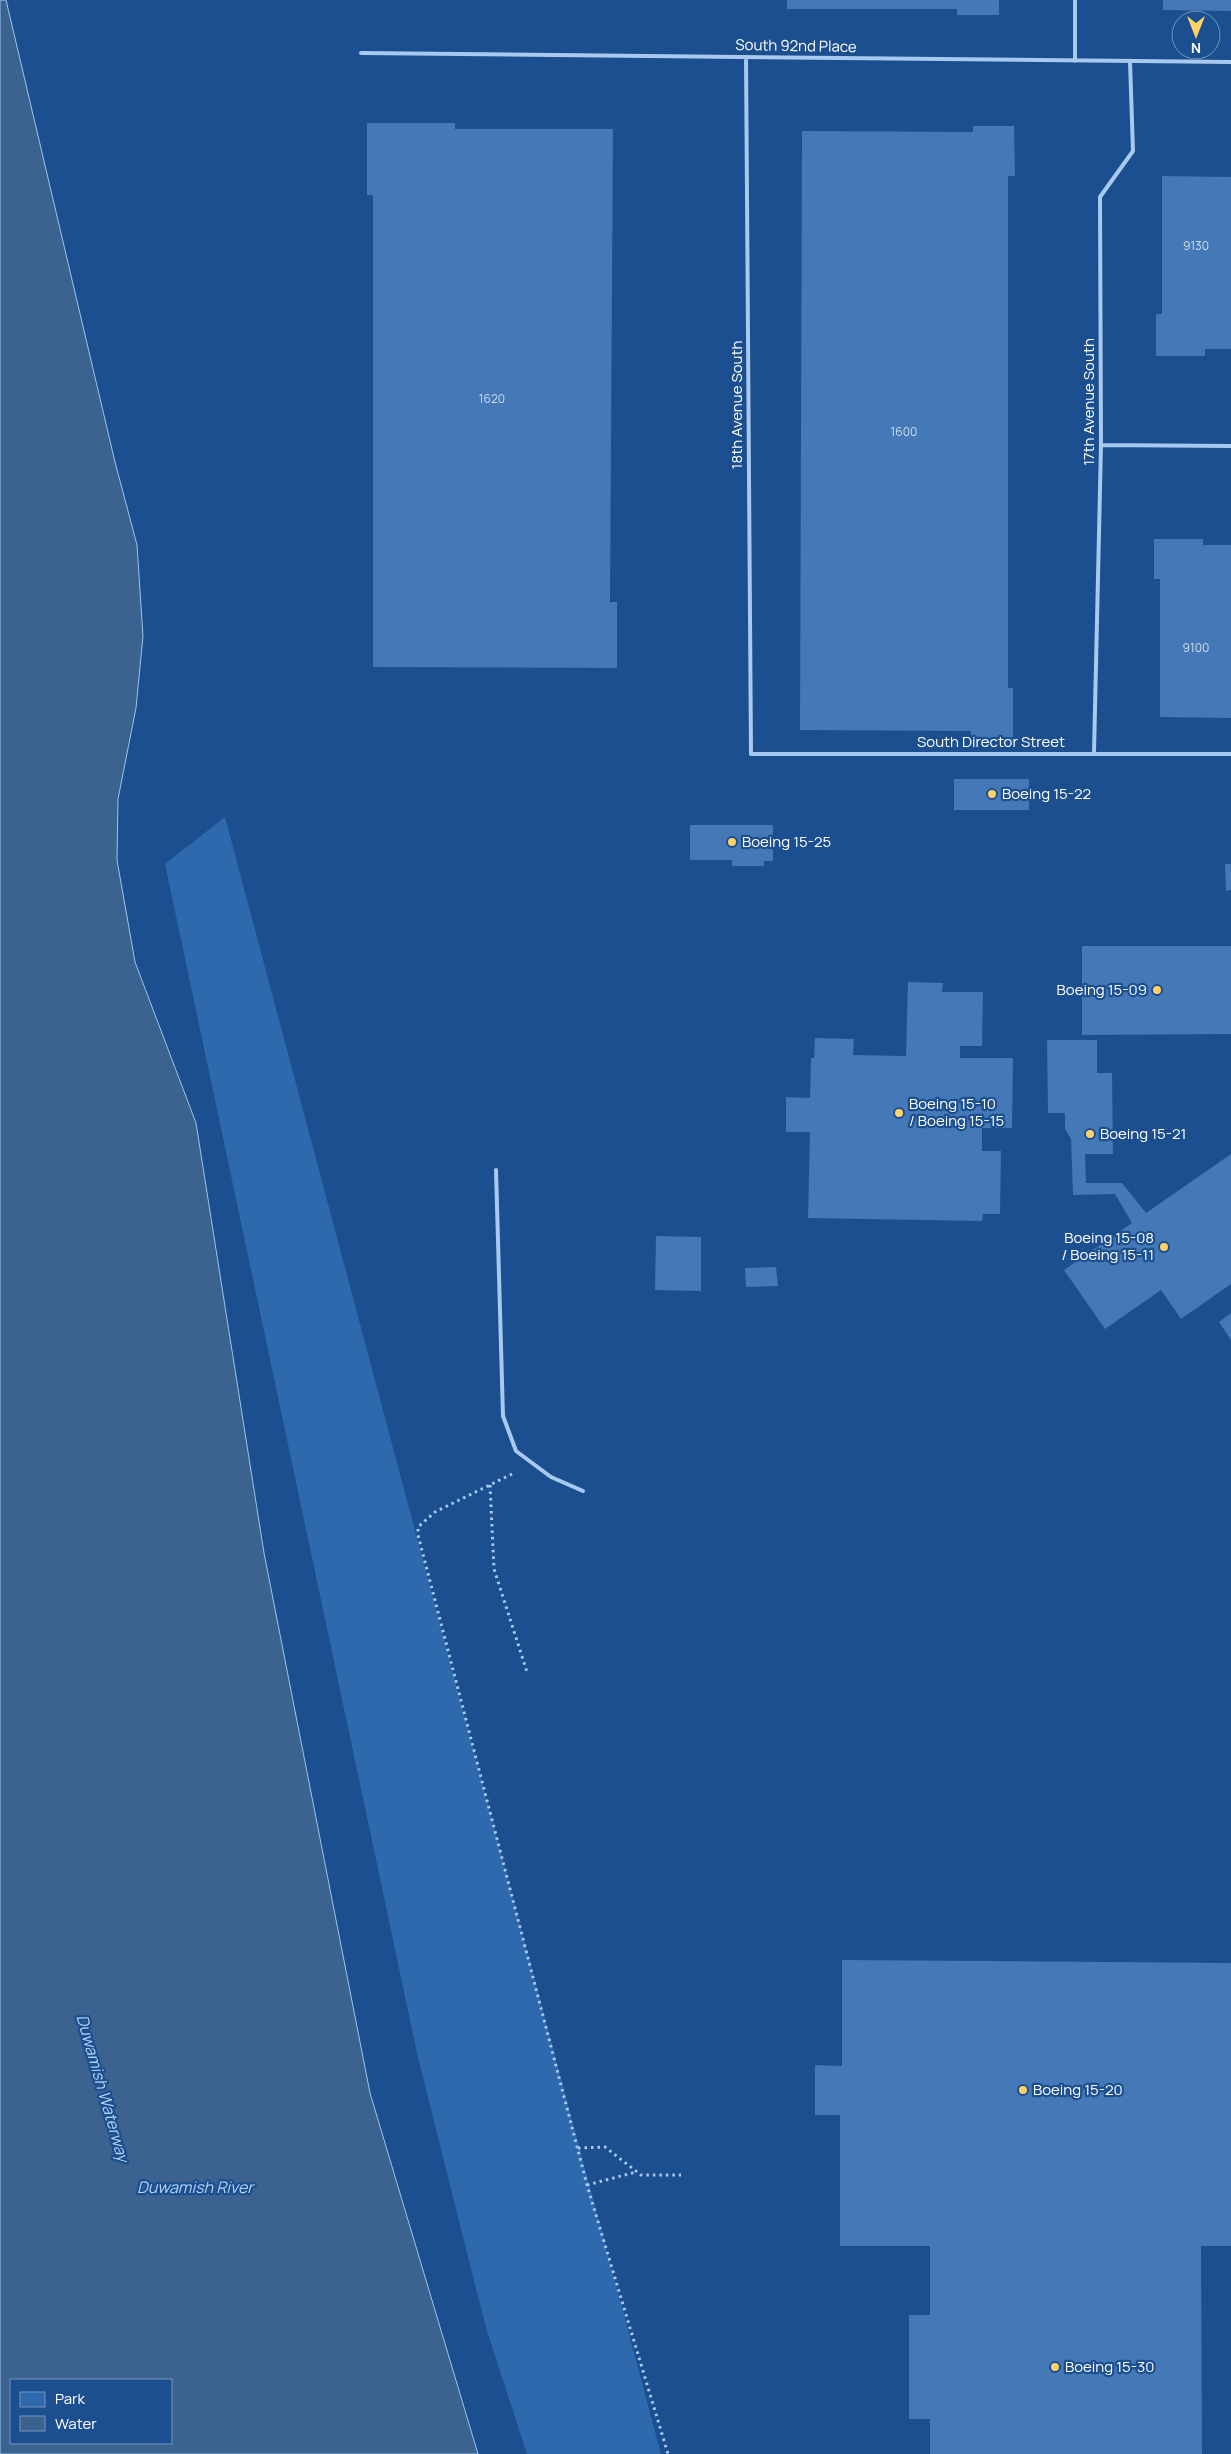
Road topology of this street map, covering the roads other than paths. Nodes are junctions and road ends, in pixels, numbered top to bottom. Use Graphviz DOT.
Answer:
graph roads {
  1 [pos="1075,1"];
  2 [pos="361,53"];
  3 [pos="746,56"];
  4 [pos="1075,61"];
  5 [pos="1130,62"];
  6 [pos="1231,62"];
  7 [pos="1101,445"];
  8 [pos="1231,446"];
  9 [pos="1094,753"];
  10 [pos="751,754"];
  11 [pos="1231,754"];
  12 [pos="496,1170"];
  13 [pos="583,1490"];
  1 -- 4 [label="lane"];
  2 -- 3 [label="lane, South 92nd Place"];
  3 -- 4 [label="lane, South 92nd Place"];
  3 -- 10 [label="lane, 18th Avenue South"];
  4 -- 5 [label="lane, South 92nd Place"];
  5 -- 6 [label="lane, South 92nd Place"];
  5 -- 7 [label="lane, 17th Avenue South"];
  7 -- 8 [label="lane"];
  7 -- 9 [label="lane, 17th Avenue South"];
  9 -- 10 [label="lane, South Director Street"];
  9 -- 11 [label="lane, South Director Street"];
  12 -- 13 [label="lane"];
}
